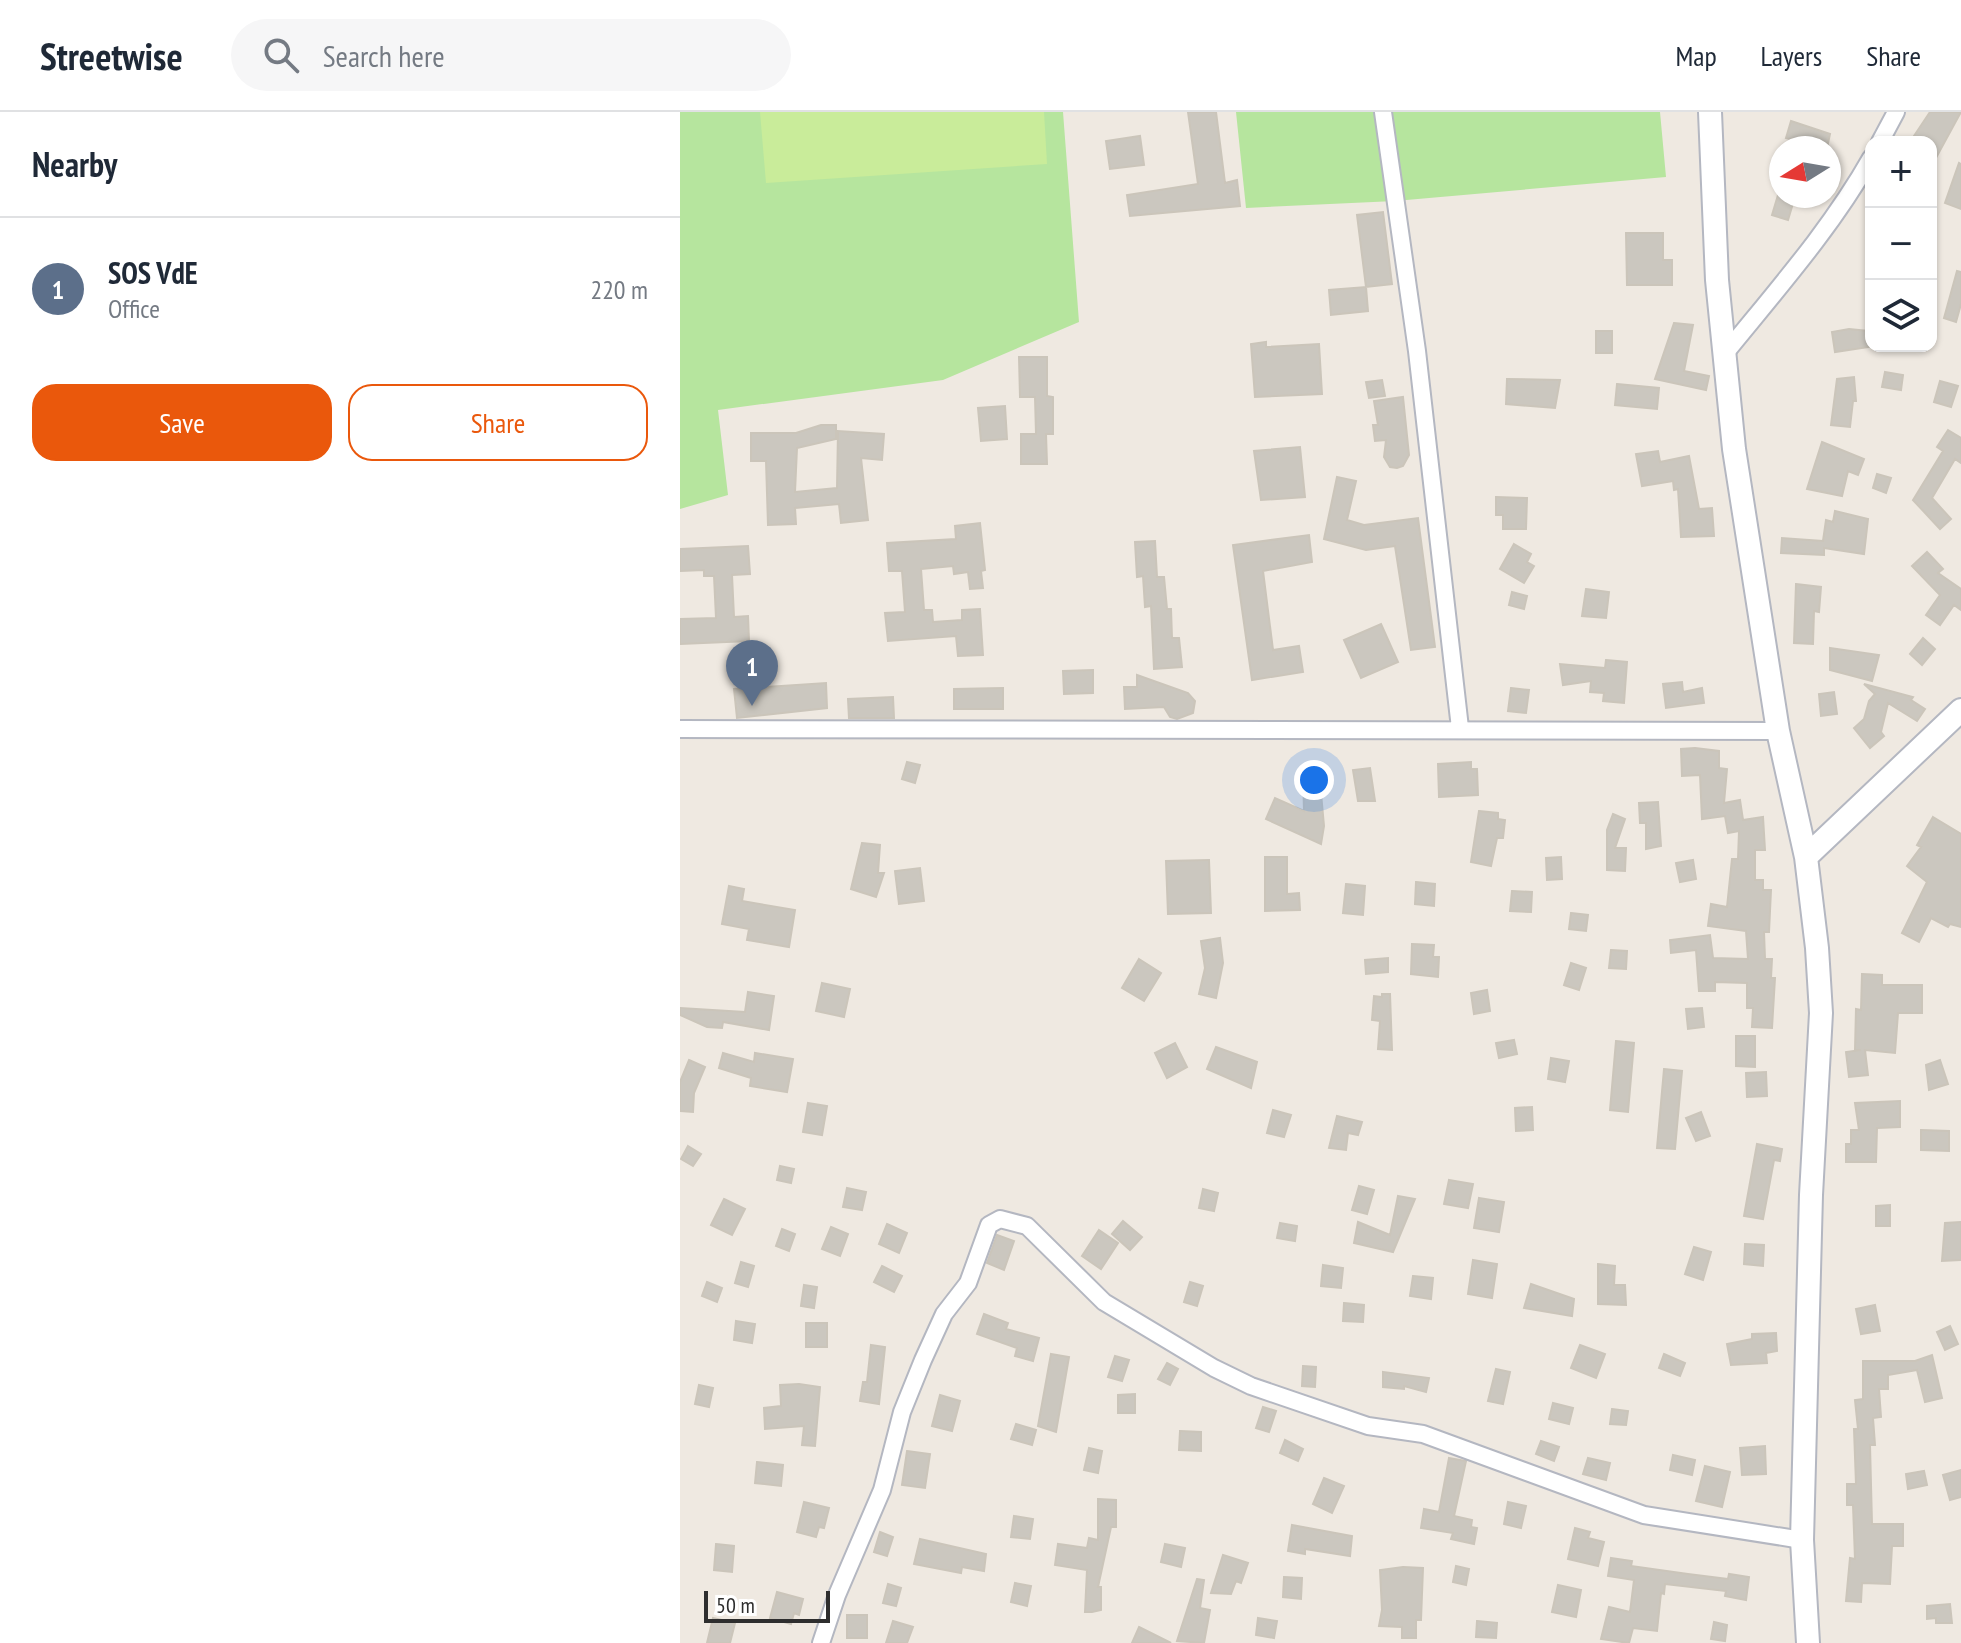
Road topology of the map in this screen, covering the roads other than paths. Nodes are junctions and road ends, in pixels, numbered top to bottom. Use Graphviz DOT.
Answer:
graph roads {
  1 [pos="1383,112"];
  2 [pos="1710,112"];
  3 [pos="1896,112"];
  4 [pos="1883,136"];
  5 [pos="1865,166"];
  6 [pos="1723,356"];
  7 [pos="1961,710"];
  8 [pos="1460,728"];
  9 [pos="680,729"];
  10 [pos="1778,731"];
  11 [pos="1806,857"];
  12 [pos="1802,1540"];
  13 [pos="821,1643"];
  14 [pos="1808,1643"];
  1 -- 8 [label="street"];
  2 -- 6 [label="main road"];
  3 -- 4 [label="street"];
  5 -- 6 [label="street"];
  6 -- 10 [label="main road"];
  7 -- 11 [label="main road"];
  8 -- 9 [label="street"];
  8 -- 10 [label="street"];
  10 -- 11 [label="main road"];
  11 -- 12 [label="main road"];
  12 -- 13 [label="street"];
  12 -- 14 [label="main road"];
}
